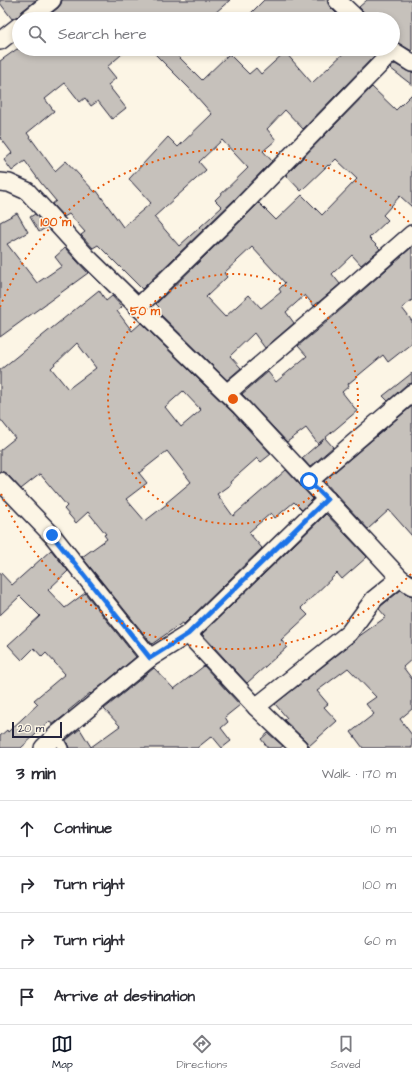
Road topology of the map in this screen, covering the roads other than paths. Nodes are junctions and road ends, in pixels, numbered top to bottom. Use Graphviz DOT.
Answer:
graph roads {
  1 [pos="52,0"];
  2 [pos="337,0"];
  3 [pos="37,12"];
  4 [pos="350,12"];
  5 [pos="12,32"];
  6 [pos="0,41"];
  7 [pos="400,55"];
  8 [pos="386,56"];
  9 [pos="412,63"];
  10 [pos="0,182"];
  11 [pos="412,234"];
  12 [pos="138,307"];
  13 [pos="227,393"];
  14 [pos="412,393"];
  15 [pos="0,481"];
  16 [pos="309,481"];
  17 [pos="327,499"];
  18 [pos="406,582"];
  19 [pos="188,634"];
  20 [pos="150,658"];
  21 [pos="256,707"];
  22 [pos="60,742"];
  23 [pos="43,748"];
  24 [pos="299,748"];
  1 -- 3 [label="street"];
  2 -- 4 [label="street"];
  5 -- 6 [label="street"];
  7 -- 9 [label="street"];
  8 -- 12 [label="street"];
  10 -- 12 [label="street"];
  11 -- 13 [label="street"];
  12 -- 13 [label="street"];
  13 -- 16 [label="street"];
  14 -- 16 [label="street"];
  15 -- 20 [label="street"];
  16 -- 17 [label="street"];
  17 -- 18 [label="street"];
  17 -- 19 [label="street"];
  18 -- 21 [label="street"];
  19 -- 20 [label="street"];
  19 -- 21 [label="street"];
  20 -- 22 [label="street"];
  21 -- 24 [label="street"];
  22 -- 23 [label="street"];
}
